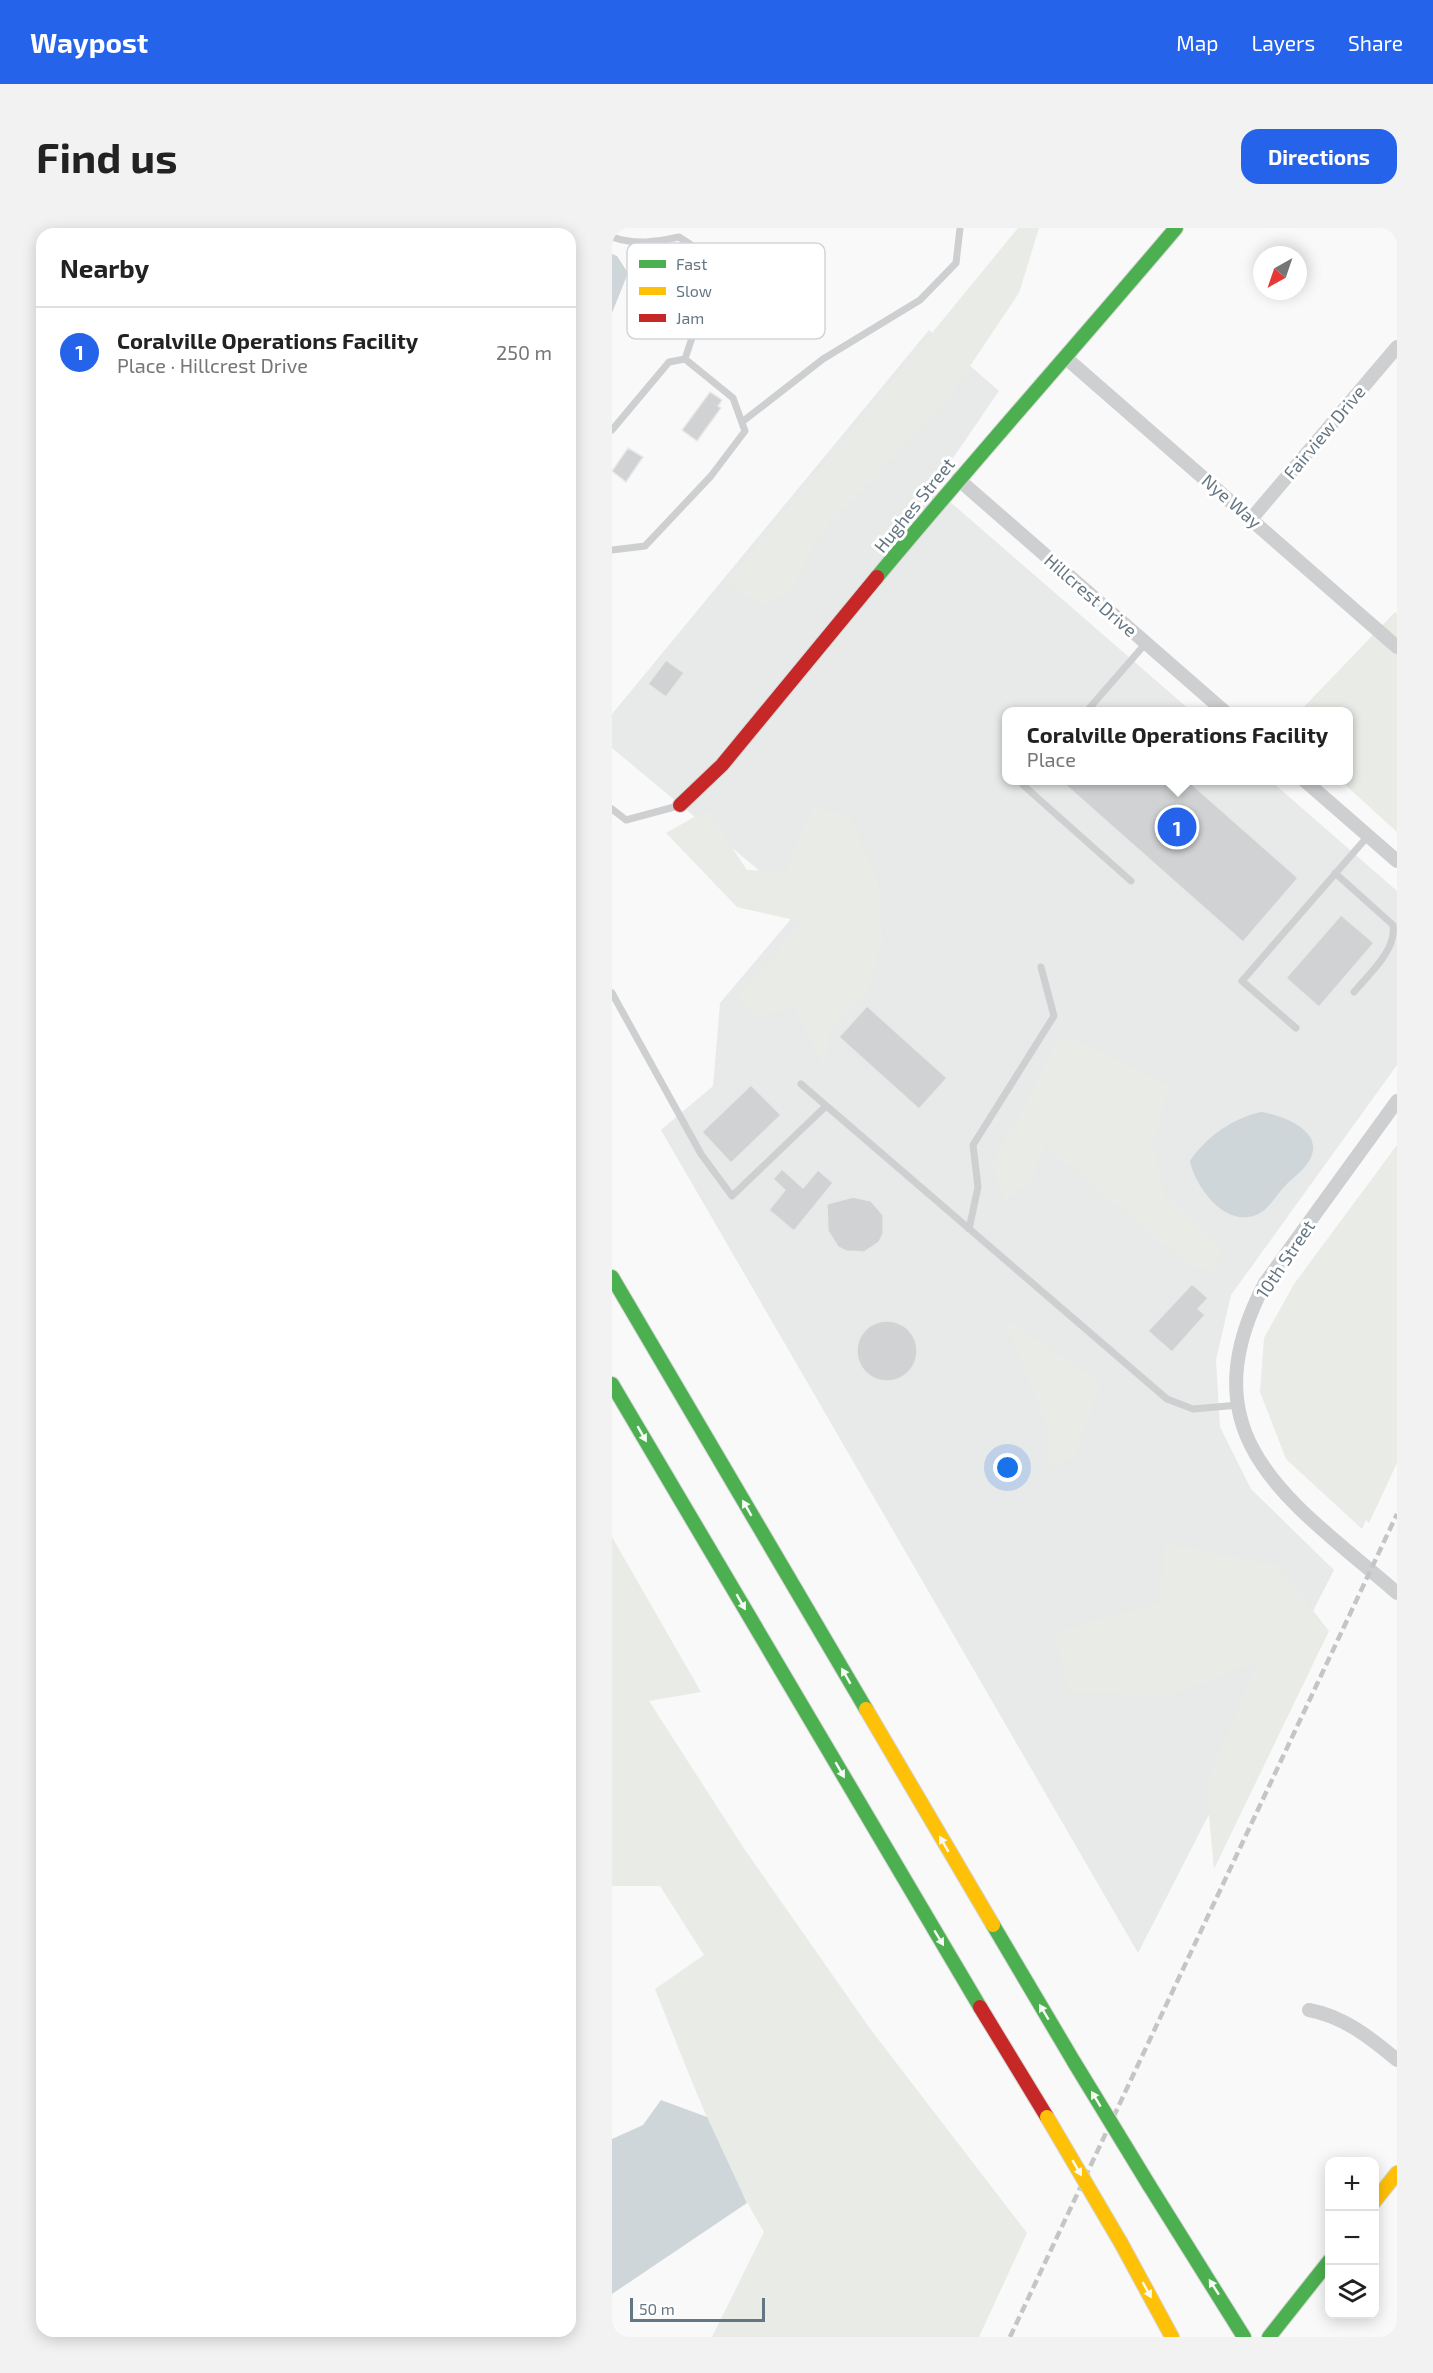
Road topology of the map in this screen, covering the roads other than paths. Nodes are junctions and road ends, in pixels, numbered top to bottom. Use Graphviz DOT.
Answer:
graph roads {
  1 [pos="960,228"];
  2 [pos="1176,228"];
  3 [pos="612,237"];
  4 [pos="654,243"];
  5 [pos="654,243"];
  6 [pos="689,243"];
  7 [pos="692,339"];
  8 [pos="1397,347"];
  9 [pos="1066,358"];
  10 [pos="685,359"];
  11 [pos="742,422"];
  12 [pos="612,430"];
  13 [pos="958,479"];
  14 [pos="1252,518"];
  15 [pos="612,550"];
  16 [pos="1146,643"];
  17 [pos="1397,647"];
  18 [pos="1090,707"];
  19 [pos="1220,707"];
  20 [pos="1023,785"];
  21 [pos="1310,785"];
  22 [pos="680,805"];
  23 [pos="612,809"];
  24 [pos="1368,836"];
  25 [pos="1397,861"];
  26 [pos="1335,873"];
  27 [pos="1131,881"];
  28 [pos="1041,967"];
  29 [pos="1354,992"];
  30 [pos="612,993"];
  31 [pos="1296,1028"];
  32 [pos="801,1084"];
  33 [pos="1397,1101"];
  34 [pos="826,1106"];
  35 [pos="969,1229"];
  36 [pos="612,1278"];
  37 [pos="612,1384"];
  38 [pos="1239,1405"];
  39 [pos="1397,1593"];
  40 [pos="1309,2010"];
  41 [pos="1397,2060"];
  42 [pos="1397,2174"];
  43 [pos="1379,2196"];
  44 [pos="1325,2265"];
  45 [pos="1172,2337"];
  46 [pos="1244,2337"];
  47 [pos="1269,2337"];
  1 -- 11 [label="lane"];
  2 -- 9 [label="main road, Hughes Street"];
  3 -- 4 [label="lane"];
  5 -- 6 [label="lane"];
  7 -- 10 [label="lane"];
  8 -- 14 [label="street, Fairview Drive"];
  9 -- 13 [label="main road, Hughes Street"];
  9 -- 14 [label="street, Nye Way"];
  10 -- 11 [label="lane"];
  10 -- 12 [label="lane"];
  11 -- 15 [label="lane"];
  13 -- 16 [label="street, Hillcrest Drive"];
  13 -- 22 [label="main road, Hughes Street"];
  14 -- 17 [label="street, Nye Way"];
  16 -- 18 [label="lane"];
  16 -- 19 [label="street, Hillcrest Drive"];
  20 -- 27 [label="lane"];
  21 -- 24 [label="street"];
  22 -- 23 [label="lane"];
  24 -- 25 [label="street"];
  24 -- 26 [label="lane"];
  26 -- 29 [label="lane"];
  26 -- 31 [label="lane"];
  28 -- 35 [label="lane"];
  30 -- 34 [label="lane"];
  32 -- 34 [label="lane"];
  33 -- 38 [label="street, 10th Street"];
  34 -- 35 [label="lane"];
  35 -- 38 [label="lane"];
  46 -- 36 [label="main road, one-way, bridge"];
  37 -- 45 [label="main road, one-way, bridge"];
  38 -- 39 [label="street, 10th Street"];
  40 -- 41 [label="street"];
  42 -- 43 [label="main road"];
  44 -- 47 [label="main road"];
}
